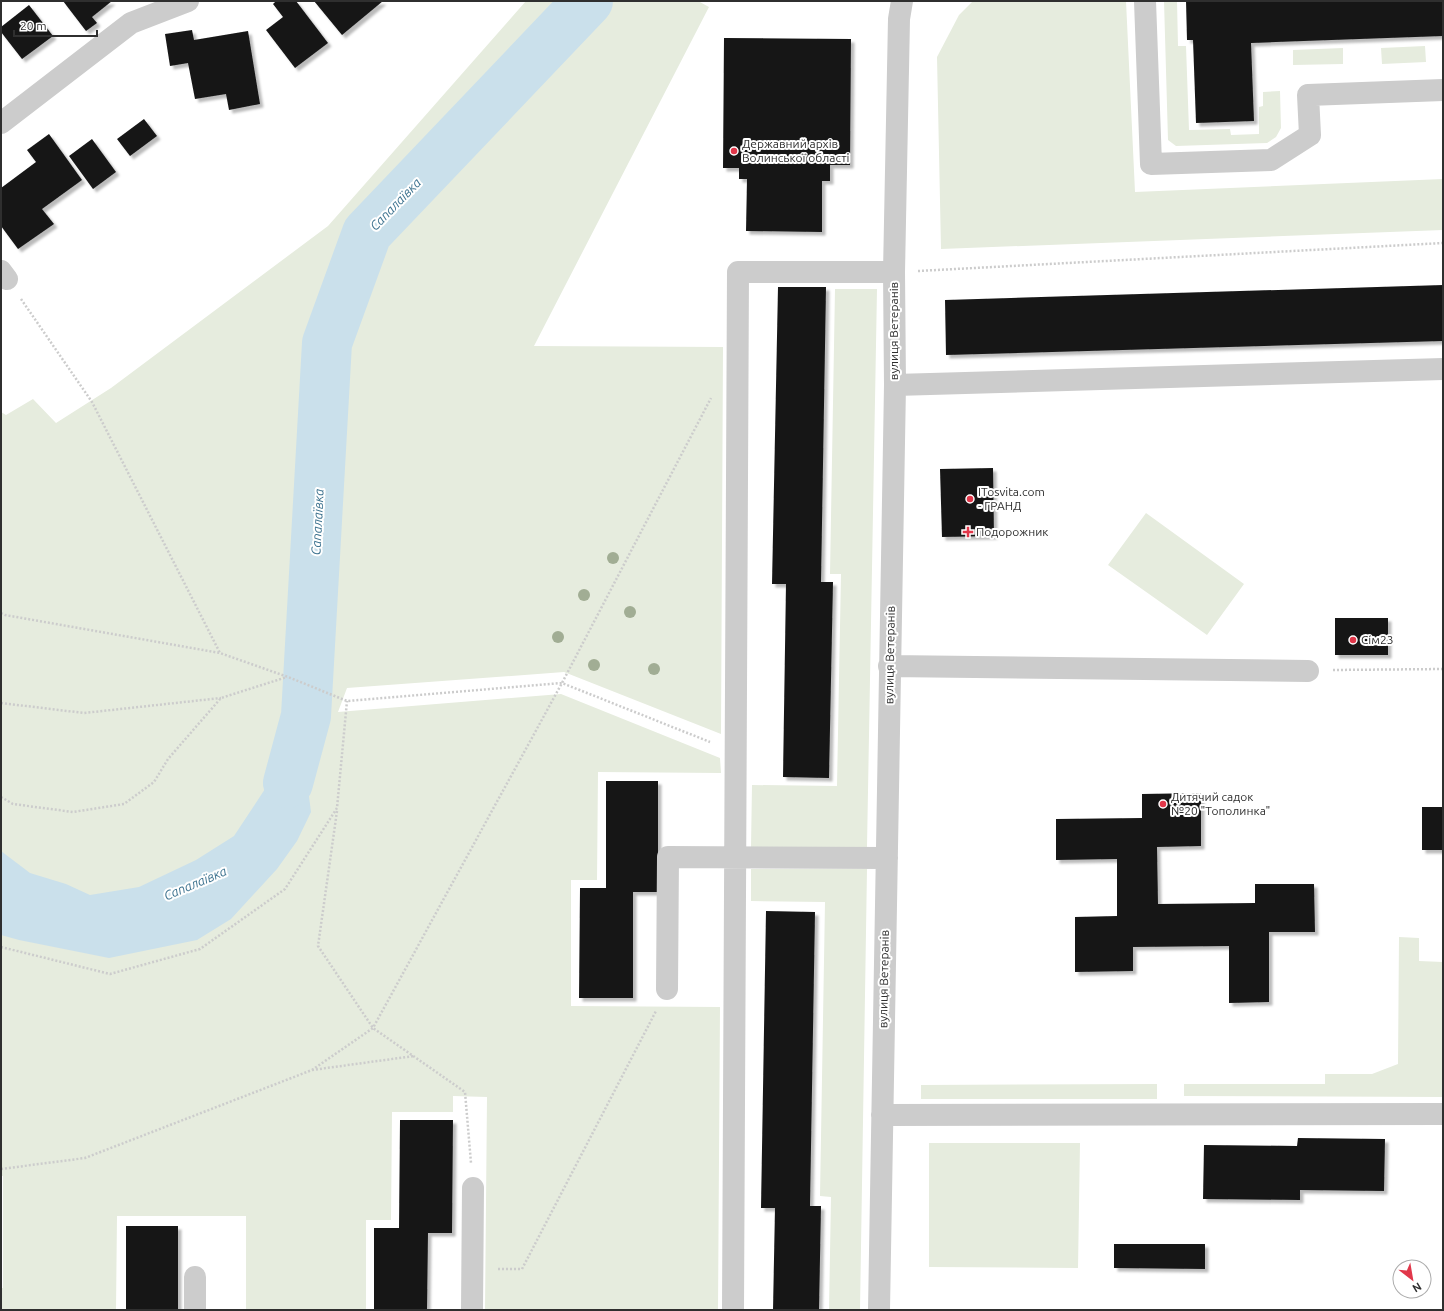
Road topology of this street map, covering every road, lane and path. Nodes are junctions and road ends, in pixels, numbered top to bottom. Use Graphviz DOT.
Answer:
graph roads {
  1 [pos="188,1"];
  2 [pos="902,1"];
  3 [pos="1145,1"];
  4 [pos="1443,90"];
  5 [pos="1,123"];
  6 [pos="1443,243"];
  7 [pos="894,272"];
  8 [pos="4,275"];
  9 [pos="1443,369"];
  10 [pos="895,385"];
  11 [pos="712,396"];
  12 [pos="1,612"];
  13 [pos="220,653"];
  14 [pos="890,666"];
  15 [pos="1443,669"];
  16 [pos="1308,671"];
  17 [pos="288,677"];
  18 [pos="562,683"];
  19 [pos="221,698"];
  20 [pos="346,701"];
  21 [pos="1,703"];
  22 [pos="735,752"];
  23 [pos="1,797"];
  24 [pos="337,808"];
  25 [pos="735,858"];
  26 [pos="887,858"];
  27 [pos="1,947"];
  28 [pos="667,989"];
  29 [pos="373,1028"];
  30 [pos="414,1056"];
  31 [pos="312,1070"];
  32 [pos="1443,1114"];
  33 [pos="882,1115"];
  34 [pos="1,1169"];
  35 [pos="473,1188"];
  36 [pos="472,1268"];
  37 [pos="195,1277"];
  38 [pos="195,1310"];
  39 [pos="472,1310"];
  40 [pos="733,1310"];
  41 [pos="879,1310"];
  1 -- 5 [label="street"];
  2 -- 7 [label="street, вулиця Ветеранів"];
  3 -- 4 [label="street"];
  6 -- 7 [label="path"];
  7 -- 10 [label="street, вулиця Ветеранів"];
  7 -- 22 [label="street"];
  8 -- 13 [label="path"];
  9 -- 10 [label="street"];
  10 -- 14 [label="street, вулиця Ветеранів"];
  11 -- 18 [label="path"];
  12 -- 13 [label="path"];
  13 -- 17 [label="path"];
  14 -- 16 [label="street"];
  14 -- 26 [label="street, вулиця Ветеранів"];
  15 -- 16 [label="path"];
  17 -- 19 [label="path"];
  17 -- 20 [label="path"];
  18 -- 20 [label="path"];
  18 -- 22 [label="path"];
  18 -- 29 [label="path"];
  19 -- 21 [label="path"];
  19 -- 23 [label="path"];
  20 -- 24 [label="path"];
  22 -- 25 [label="street"];
  24 -- 27 [label="path"];
  24 -- 29 [label="path"];
  25 -- 26 [label="street"];
  25 -- 28 [label="street"];
  25 -- 40 [label="street"];
  26 -- 33 [label="street, вулиця Ветеранів"];
  28 -- 36 [label="path"];
  29 -- 30 [label="path"];
  29 -- 31 [label="path"];
  30 -- 31 [label="path"];
  30 -- 35 [label="path"];
  31 -- 34 [label="path"];
  32 -- 33 [label="street"];
  33 -- 41 [label="street, вулиця Ветеранів"];
  35 -- 36 [label="street"];
  36 -- 39 [label="street"];
  37 -- 38 [label="street"];
}
